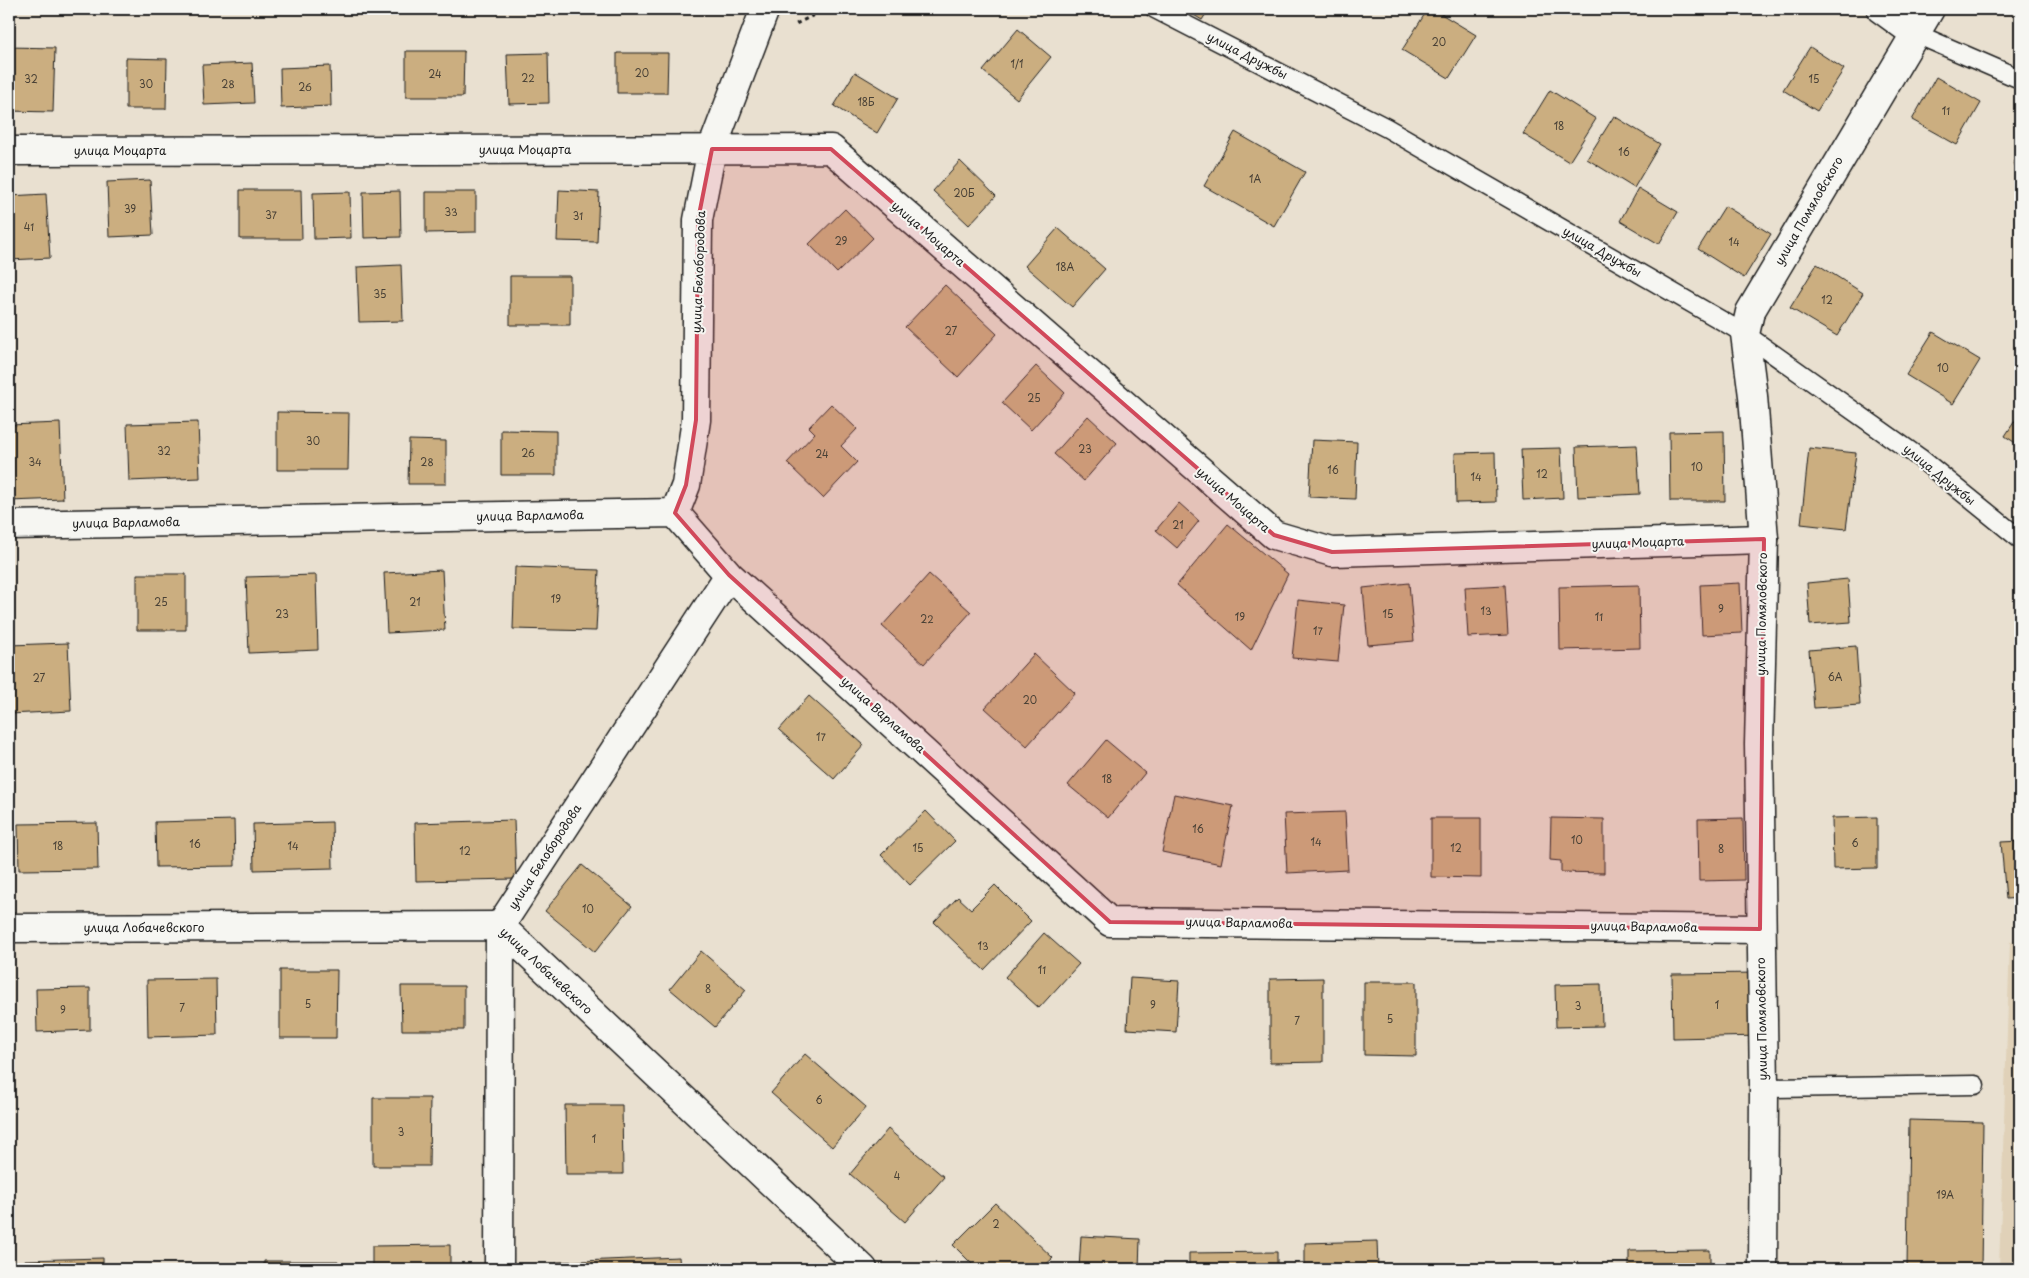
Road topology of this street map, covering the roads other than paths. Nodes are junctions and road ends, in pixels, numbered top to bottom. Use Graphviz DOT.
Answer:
graph roads {
  1 [pos="765,9"];
  2 [pos="1155,9"];
  3 [pos="1880,9"];
  4 [pos="1930,9"];
  5 [pos="1914,33"];
  6 [pos="2020,79"];
  7 [pos="712,149"];
  8 [pos="9,151"];
  9 [pos="1745,334"];
  10 [pos="675,514"];
  11 [pos="9,525"];
  12 [pos="1764,539"];
  13 [pos="2020,539"];
  14 [pos="729,575"];
  15 [pos="500,926"];
  16 [pos="9,928"];
  17 [pos="1760,929"];
  18 [pos="1975,1085"];
  19 [pos="1764,1088"];
  20 [pos="499,1269"];
  21 [pos="863,1269"];
  22 [pos="1763,1269"];
  1 -- 7 [label="street, улица Белобородова"];
  2 -- 9 [label="lane, улица Дружбы"];
  3 -- 5 [label="street"];
  4 -- 5 [label="street, улица Помяловского"];
  5 -- 6 [label="lane"];
  5 -- 9 [label="street, улица Помяловского"];
  7 -- 8 [label="street, улица Моцарта"];
  7 -- 10 [label="street, улица Белобородова"];
  7 -- 12 [label="street, улица Моцарта"];
  9 -- 12 [label="street, улица Помяловского"];
  9 -- 13 [label="lane, улица Дружбы"];
  10 -- 11 [label="street, улица Варламова"];
  10 -- 14 [label="street, улица Варламова"];
  12 -- 17 [label="street, улица Помяловского"];
  14 -- 15 [label="street, улица Белобородова"];
  14 -- 17 [label="street, улица Варламова"];
  15 -- 16 [label="street, улица Лобачевского"];
  15 -- 20 [label="street"];
  15 -- 21 [label="street, улица Лобачевского"];
  17 -- 19 [label="street, улица Помяловского"];
  18 -- 19 [label="lane"];
  19 -- 22 [label="street, улица Помяловского"];
}
